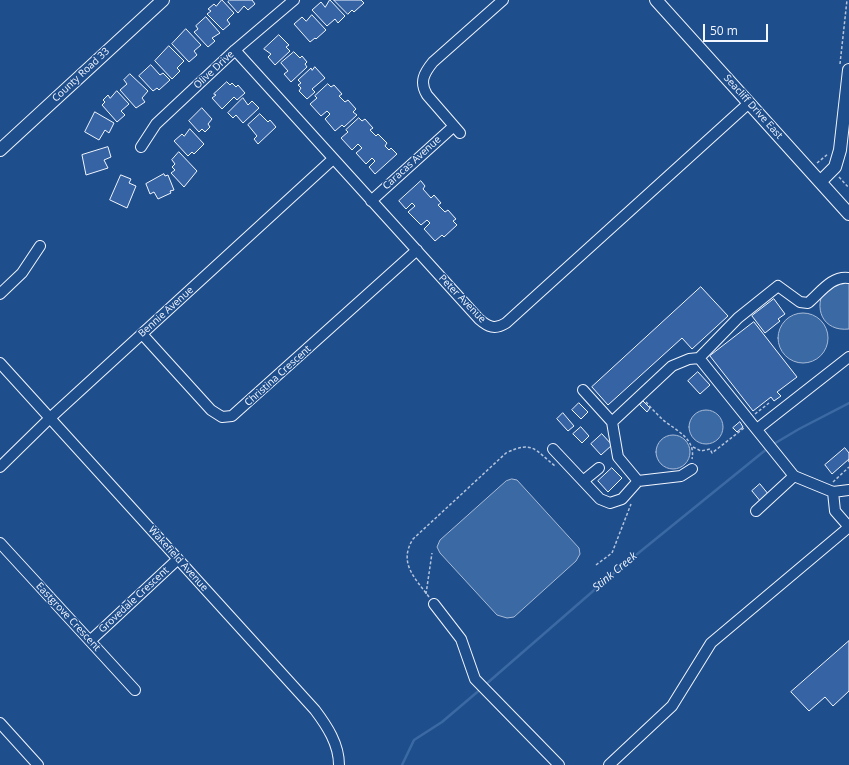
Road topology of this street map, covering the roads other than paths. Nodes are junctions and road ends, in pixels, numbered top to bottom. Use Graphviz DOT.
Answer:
graph roads {
  1 [pos="163,0"];
  2 [pos="294,0"];
  3 [pos="503,0"];
  4 [pos="656,0"];
  5 [pos="236,50"];
  6 [pos="849,70"];
  7 [pos="749,103"];
  8 [pos="141,146"];
  9 [pos="0,150"];
  10 [pos="333,159"];
  11 [pos="820,182"];
  12 [pos="371,201"];
  13 [pos="849,214"];
  14 [pos="40,246"];
  15 [pos="417,250"];
  16 [pos="849,278"];
  17 [pos="0,294"];
  18 [pos="142,334"];
  19 [pos="849,357"];
  20 [pos="699,358"];
  21 [pos="0,363"];
  22 [pos="583,390"];
  23 [pos="50,418"];
  24 [pos="612,422"];
  25 [pos="753,423"];
  26 [pos="553,449"];
  27 [pos="0,467"];
  28 [pos="599,468"];
  29 [pos="691,470"];
  30 [pos="794,476"];
  31 [pos="583,481"];
  32 [pos="638,481"];
  33 [pos="849,490"];
  34 [pos="830,491"];
  35 [pos="756,511"];
  36 [pos="849,527"];
  37 [pos="0,543"];
  38 [pos="178,559"];
  39 [pos="434,604"];
  40 [pos="90,641"];
  41 [pos="135,690"];
  42 [pos="0,724"];
  43 [pos="38,765"];
  44 [pos="339,765"];
  45 [pos="559,765"];
  46 [pos="609,765"];
  1 -- 9 [label="main road, County Road 33"];
  2 -- 5 [label="street, Olive Drive"];
  3 -- 12 [label="street, Caracas Avenue"];
  4 -- 7 [label="main road, Seacliff Drive East"];
  5 -- 8 [label="street, Olive Drive"];
  5 -- 10 [label="street, Peter Avenue"];
  6 -- 11 [label="main road"];
  7 -- 11 [label="main road, Seacliff Drive East"];
  7 -- 15 [label="street, Peter Avenue"];
  10 -- 12 [label="street, Peter Avenue"];
  10 -- 18 [label="street, Bennie Avenue"];
  11 -- 13 [label="main road, Seacliff Drive East"];
  12 -- 15 [label="street, Peter Avenue"];
  14 -- 17 [label="street"];
  15 -- 18 [label="street, Christina Crescent"];
  16 -- 20 [label="street"];
  18 -- 23 [label="street, Bennie Avenue"];
  19 -- 25 [label="street"];
  20 -- 24 [label="street"];
  20 -- 25 [label="street"];
  21 -- 23 [label="street, Wakefield Avenue"];
  22 -- 24 [label="street"];
  23 -- 27 [label="street, Bennie Avenue"];
  23 -- 38 [label="street, Wakefield Avenue"];
  24 -- 32 [label="street"];
  25 -- 30 [label="street"];
  26 -- 31 [label="street"];
  28 -- 31 [label="street"];
  29 -- 32 [label="street"];
  30 -- 34 [label="street"];
  30 -- 35 [label="street"];
  31 -- 32 [label="street"];
  33 -- 34 [label="street"];
  34 -- 36 [label="street"];
  36 -- 46 [label="street"];
  37 -- 40 [label="street, Eastgrove Crescent"];
  38 -- 40 [label="street, Grovedale Crescent"];
  38 -- 44 [label="street, Wakefield Avenue"];
  39 -- 45 [label="street"];
  40 -- 41 [label="street, Eastgrove Crescent"];
  42 -- 43 [label="street"];
}
